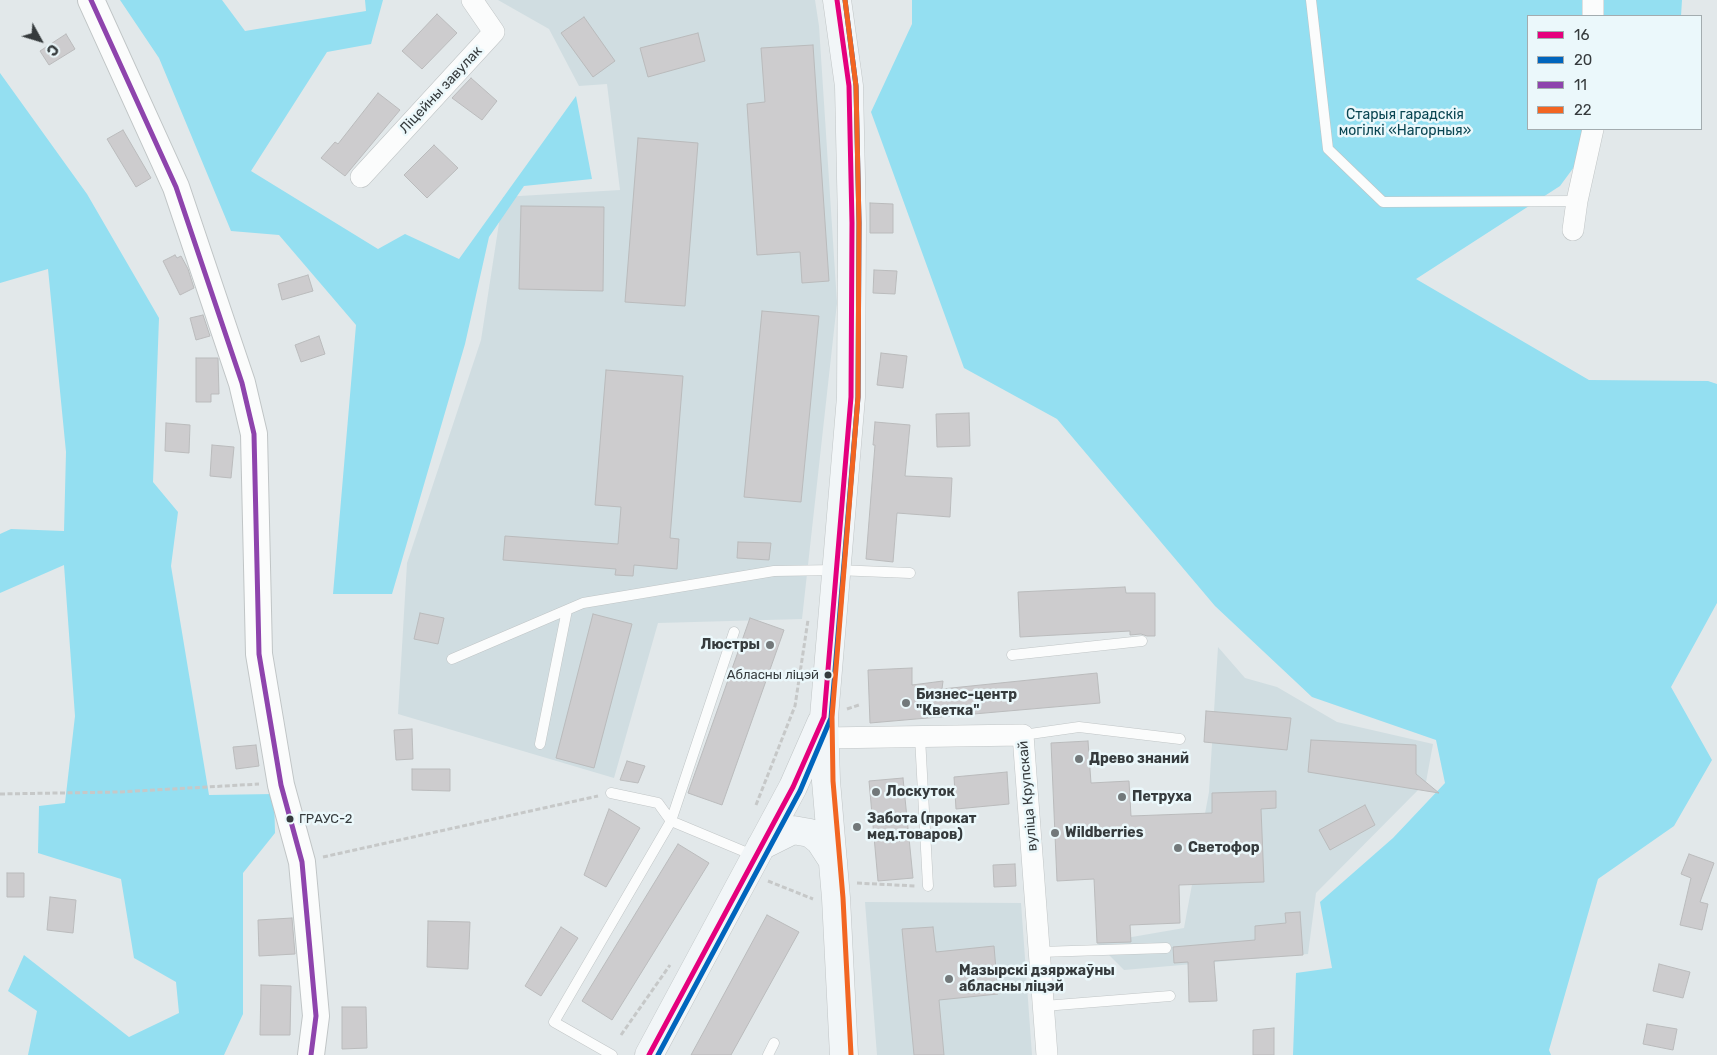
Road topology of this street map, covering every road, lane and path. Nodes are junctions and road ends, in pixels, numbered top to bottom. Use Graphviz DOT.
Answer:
graph roads {
  1 [pos="91,0"];
  2 [pos="472,0"];
  3 [pos="837,0"];
  4 [pos="1311,0"];
  5 [pos="1592,0"];
  6 [pos="1594,15"];
  7 [pos="1593,130"];
  8 [pos="361,176"];
  9 [pos="1577,201"];
  10 [pos="1573,230"];
  11 [pos="836,570"];
  12 [pos="910,573"];
  13 [pos="567,610"];
  14 [pos="808,619"];
  15 [pos="734,632"];
  16 [pos="1142,641"];
  17 [pos="1012,655"];
  18 [pos="452,659"];
  19 [pos="824,728"];
  20 [pos="1023,735"];
  21 [pos="920,737"];
  22 [pos="1180,739"];
  23 [pos="540,744"];
  24 [pos="282,785"];
  25 [pos="0,794"];
  26 [pos="611,794"];
  27 [pos="752,814"];
  28 [pos="671,821"];
  29 [pos="755,858"];
  30 [pos="833,861"];
  31 [pos="302,862"];
  32 [pos="928,886"];
  33 [pos="844,891"];
  34 [pos="1166,948"];
  35 [pos="1040,952"];
  36 [pos="671,963"];
  37 [pos="1170,996"];
  38 [pos="1044,1006"];
  39 [pos="622,1035"];
  40 [pos="311,1055"];
  41 [pos="612,1055"];
  42 [pos="650,1055"];
  43 [pos="768,1055"];
  44 [pos="775,1055"];
  45 [pos="844,1055"];
  46 [pos="1047,1055"];
  1 -- 24 [label="street"];
  2 -- 8 [label="street, Ліцейны завулак"];
  3 -- 11 [label="main road"];
  4 -- 9 [label="lane"];
  5 -- 6 [label="street"];
  7 -- 9 [label="street"];
  9 -- 10 [label="street"];
  11 -- 12 [label="lane"];
  11 -- 13 [label="lane"];
  11 -- 19 [label="main road"];
  13 -- 18 [label="lane"];
  13 -- 23 [label="lane"];
  14 -- 27 [label="path"];
  15 -- 28 [label="lane"];
  16 -- 17 [label="lane"];
  19 -- 21 [label="street, вуліца Крупскай"];
  19 -- 29 [label="main road"];
  19 -- 30 [label="main road"];
  20 -- 21 [label="street, вуліца Крупскай"];
  20 -- 22 [label="lane"];
  20 -- 35 [label="street, вуліца Крупскай"];
  21 -- 32 [label="lane"];
  24 -- 25 [label="path"];
  24 -- 31 [label="street"];
  26 -- 28 [label="lane"];
  26 -- 31 [label="path"];
  28 -- 29 [label="lane"];
  28 -- 41 [label="lane"];
  29 -- 30 [label="main road"];
  29 -- 33 [label="path"];
  29 -- 42 [label="main road"];
  30 -- 33 [label="main road"];
  31 -- 40 [label="street"];
  32 -- 33 [label="path"];
  33 -- 45 [label="main road"];
  34 -- 35 [label="lane"];
  35 -- 38 [label="street, вуліца Крупскай"];
  36 -- 39 [label="path"];
  37 -- 38 [label="lane"];
  38 -- 46 [label="street, вуліца Крупскай"];
  43 -- 44 [label="lane"];
}
